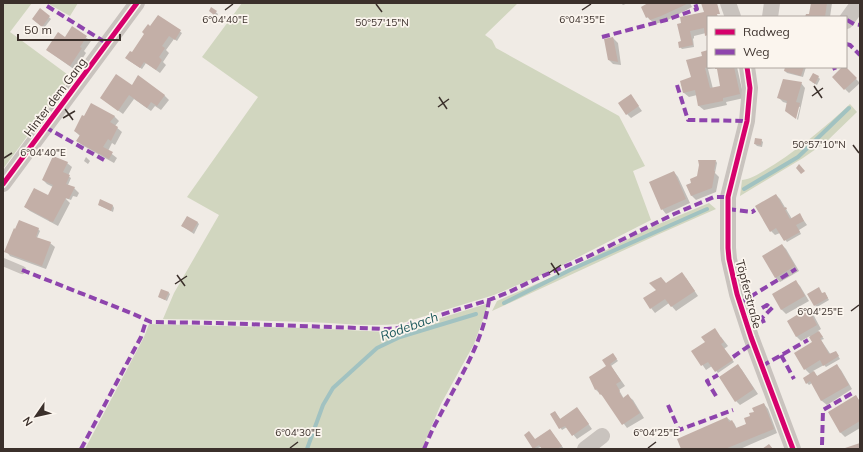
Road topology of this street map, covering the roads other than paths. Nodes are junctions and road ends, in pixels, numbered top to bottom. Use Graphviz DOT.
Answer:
graph roads {
  1 [pos="137,3"];
  2 [pos="728,3"];
  3 [pos="772,3"];
  4 [pos="859,3"];
  5 [pos="733,16"];
  6 [pos="770,16"];
  7 [pos="847,20"];
  8 [pos="747,68"];
  9 [pos="3,184"];
  10 [pos="3,262"];
  11 [pos="22,270"];
  12 [pos="602,436"];
  13 [pos="585,449"];
  14 [pos="793,449"];
  1 -- 9 [label="street, Hinter dem Gang"];
  2 -- 5 [label="street"];
  3 -- 6 [label="street"];
  4 -- 7 [label="street"];
  8 -- 14 [label="street, Töpferstraße"];
  10 -- 11 [label="lane"];
  12 -- 13 [label="street"];
}
